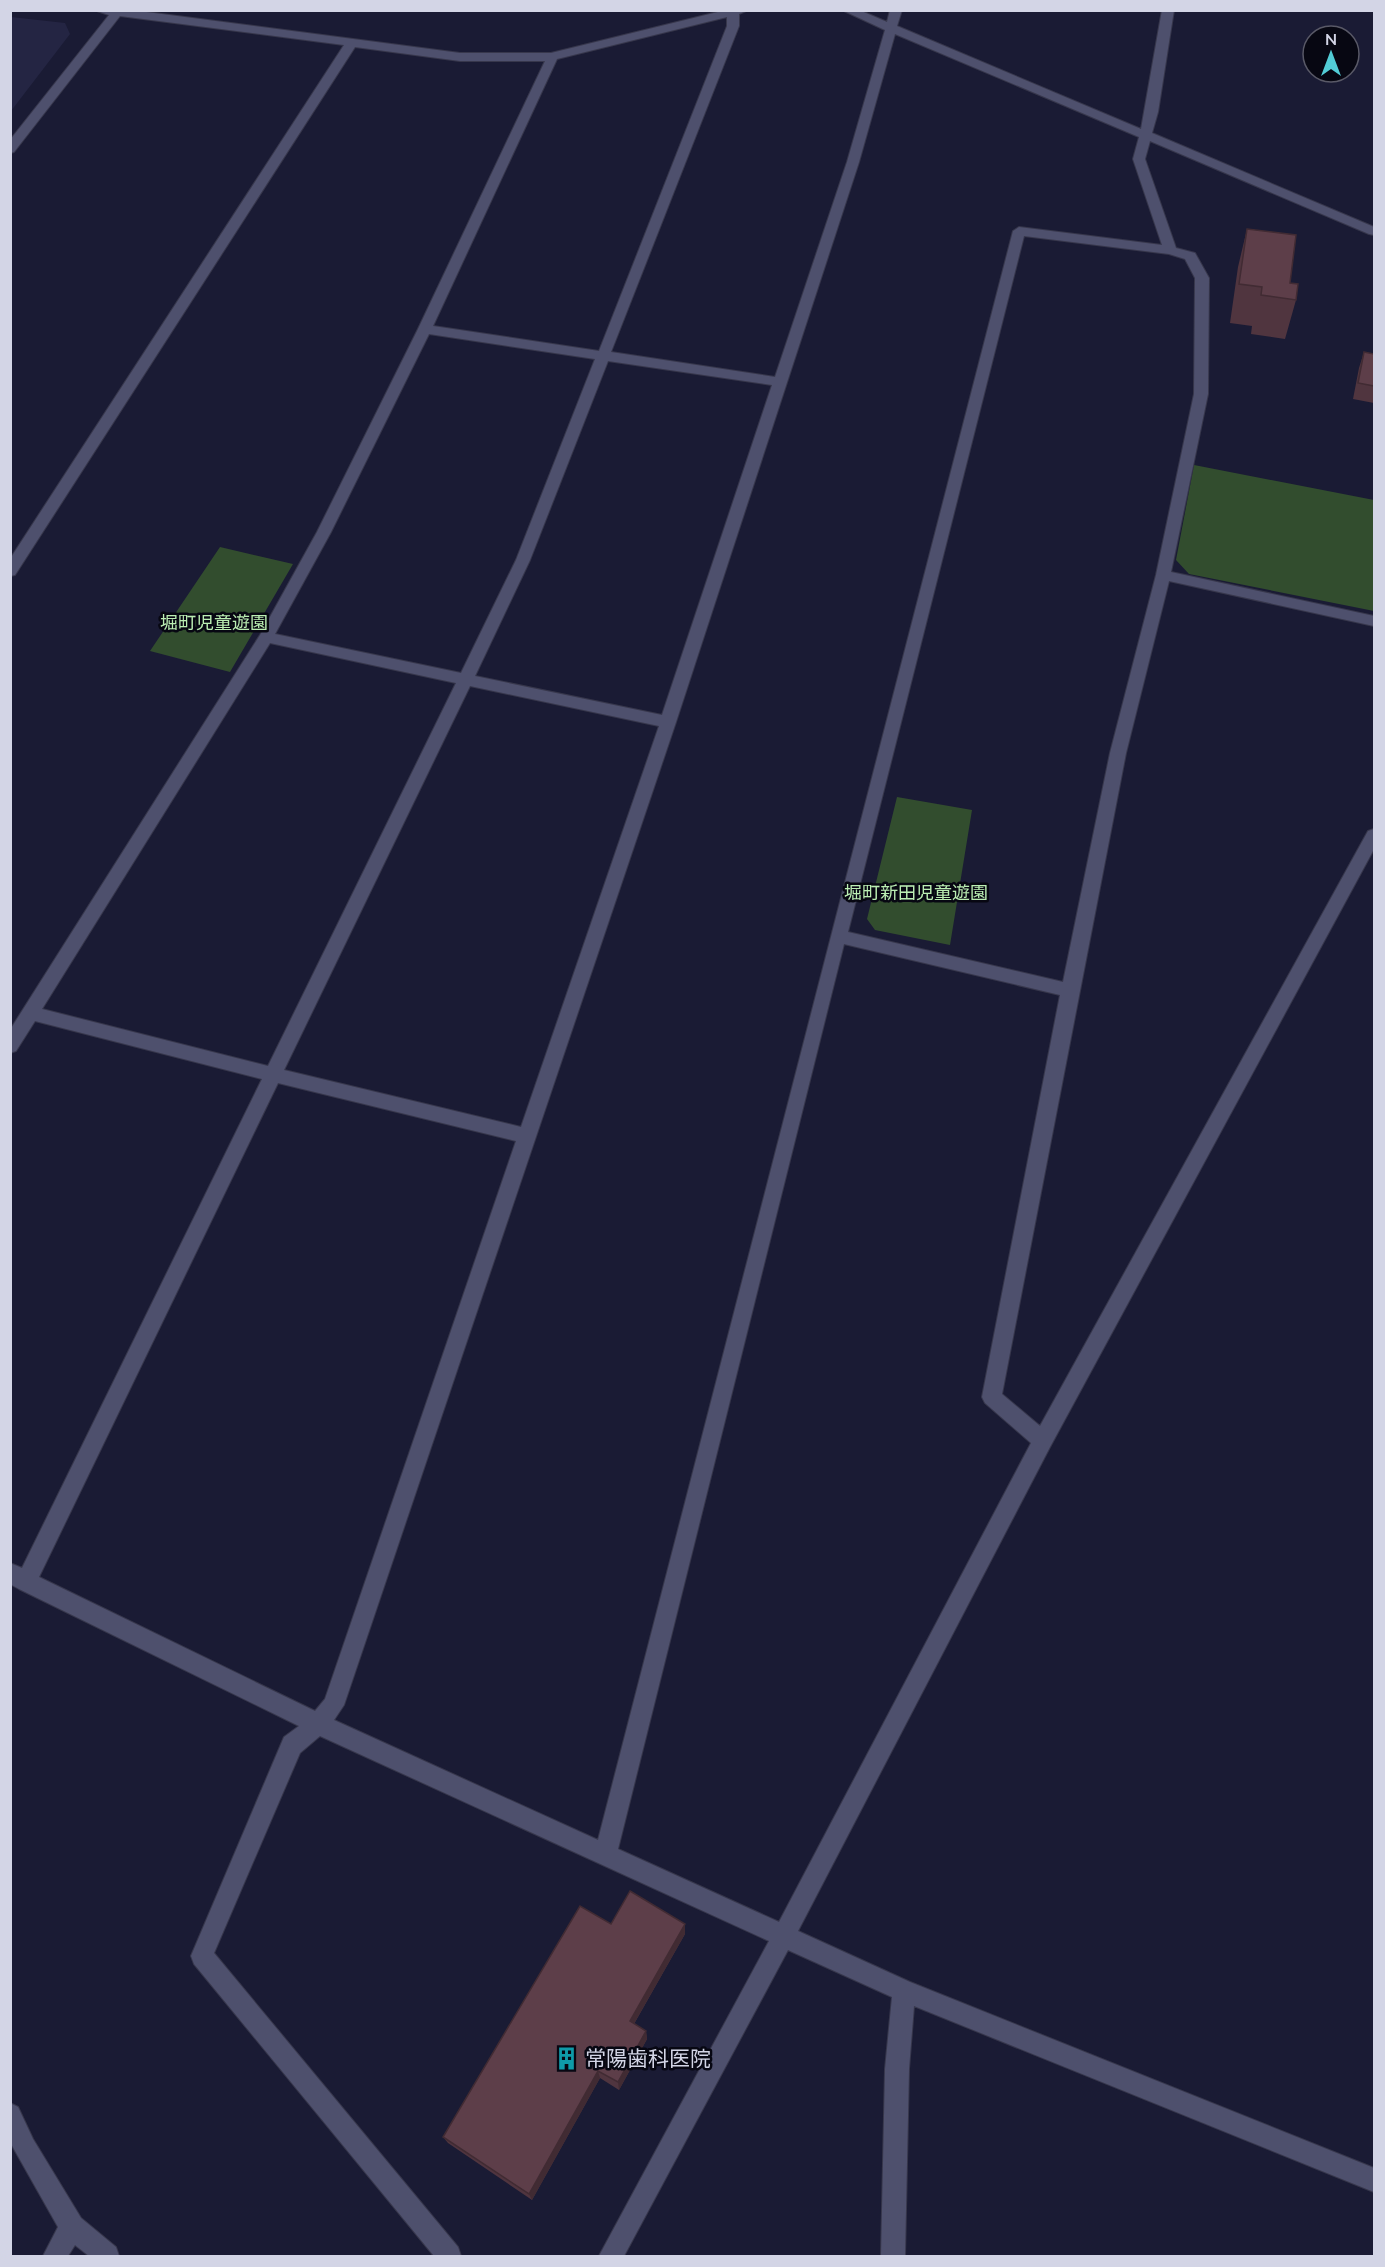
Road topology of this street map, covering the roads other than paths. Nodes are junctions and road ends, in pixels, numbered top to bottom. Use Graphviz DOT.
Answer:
graph roads {
  1 [pos="100,10"];
  2 [pos="848,10"];
  3 [pos="896,10"];
  4 [pos="1168,10"];
  5 [pos="119,11"];
  6 [pos="738,12"];
  7 [pos="891,30"];
  8 [pos="351,44"];
  9 [pos="551,57"];
  10 [pos="1147,135"];
  11 [pos="10,149"];
  12 [pos="1374,231"];
  13 [pos="1170,250"];
  14 [pos="425,329"];
  15 [pos="605,354"];
  16 [pos="780,382"];
  17 [pos="10,571"];
  18 [pos="1163,575"];
  19 [pos="1374,621"];
  20 [pos="266,637"];
  21 [pos="465,678"];
  22 [pos="668,722"];
  23 [pos="1374,835"];
  24 [pos="838,936"];
  25 [pos="1070,990"];
  26 [pos="31,1013"];
  27 [pos="10,1046"];
  28 [pos="274,1075"];
  29 [pos="526,1136"];
  30 [pos="1043,1441"];
  31 [pos="18,1578"];
  32 [pos="318,1724"];
  33 [pos="606,1854"];
  34 [pos="783,1937"];
  35 [pos="904,1991"];
  36 [pos="10,2115"];
  37 [pos="1374,2180"];
  38 [pos="72,2227"];
  39 [pos="55,2256"];
  40 [pos="107,2256"];
  41 [pos="449,2256"];
  42 [pos="611,2256"];
  43 [pos="893,2256"];
  1 -- 5 [label="street"];
  2 -- 7 [label="street"];
  3 -- 7 [label="street"];
  4 -- 10 [label="street"];
  5 -- 8 [label="street"];
  5 -- 11 [label="street"];
  6 -- 9 [label="street"];
  6 -- 15 [label="street"];
  7 -- 10 [label="street"];
  7 -- 16 [label="street"];
  8 -- 9 [label="street"];
  8 -- 17 [label="street"];
  9 -- 14 [label="street"];
  10 -- 12 [label="street"];
  10 -- 13 [label="street"];
  13 -- 18 [label="street"];
  13 -- 24 [label="street"];
  14 -- 15 [label="street"];
  14 -- 20 [label="street"];
  15 -- 16 [label="street"];
  15 -- 21 [label="street"];
  16 -- 22 [label="street"];
  18 -- 19 [label="street"];
  18 -- 25 [label="street"];
  20 -- 21 [label="street"];
  20 -- 26 [label="street"];
  21 -- 22 [label="street"];
  21 -- 28 [label="street"];
  22 -- 29 [label="street"];
  23 -- 30 [label="street"];
  24 -- 25 [label="street"];
  24 -- 33 [label="street"];
  25 -- 30 [label="street"];
  26 -- 27 [label="street"];
  26 -- 28 [label="street"];
  28 -- 29 [label="street"];
  28 -- 31 [label="street"];
  29 -- 32 [label="street"];
  30 -- 34 [label="street"];
  31 -- 32 [label="street"];
  32 -- 33 [label="street"];
  32 -- 41 [label="street"];
  33 -- 34 [label="street"];
  34 -- 35 [label="street"];
  34 -- 42 [label="street"];
  35 -- 37 [label="street"];
  35 -- 43 [label="street"];
  36 -- 38 [label="street"];
  38 -- 39 [label="street"];
  38 -- 40 [label="street"];
}
